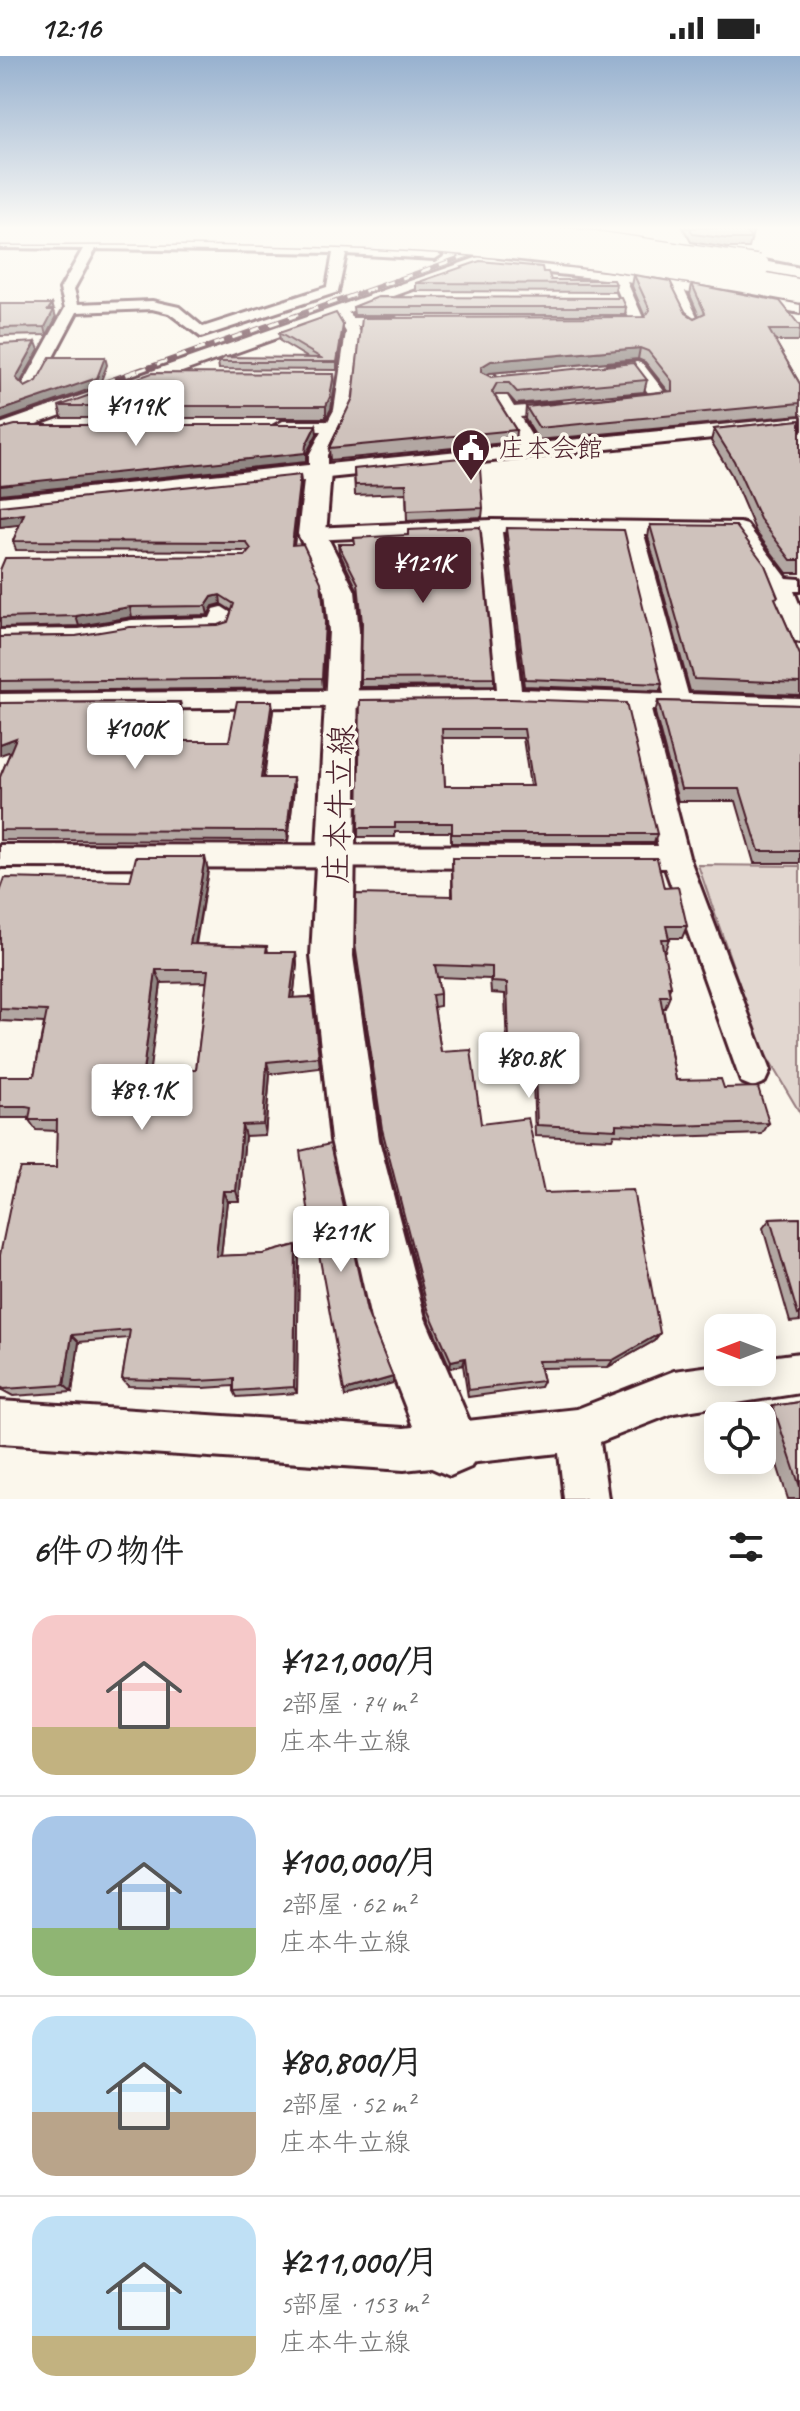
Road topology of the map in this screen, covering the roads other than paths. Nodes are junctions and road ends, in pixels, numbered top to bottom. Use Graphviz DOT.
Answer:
graph roads {
  1 [pos="69,295"];
  2 [pos="314,295"];
  3 [pos="336,295"];
  4 [pos="384,295"];
  5 [pos="621,295"];
  6 [pos="680,295"];
  7 [pos="732,295"];
  8 [pos="769,295"];
  9 [pos="376,298"];
  10 [pos="417,299"];
  11 [pos="800,301"];
  12 [pos="72,308"];
  13 [pos="800,309"];
  14 [pos="345,316"];
  15 [pos="414,322"];
  16 [pos="590,322"];
  17 [pos="693,323"];
  18 [pos="593,372"];
  19 [pos="493,377"];
  20 [pos="29,388"];
  21 [pos="616,402"];
  22 [pos="570,407"];
  23 [pos="509,413"];
  24 [pos="800,423"];
  25 [pos="64,426"];
  26 [pos="272,426"];
  27 [pos="335,426"];
  28 [pos="8,429"];
  29 [pos="531,450"];
  30 [pos="318,472"];
  31 [pos="0,505"];
  32 [pos="491,526"];
  33 [pos="633,528"];
  34 [pos="312,534"];
  35 [pos="790,584"];
  36 [pos="222,614"];
  37 [pos="800,635"];
  38 [pos="0,637"];
  39 [pos="343,697"];
  40 [pos="510,697"];
  41 [pos="636,699"];
  42 [pos="678,701"];
  43 [pos="0,702"];
  44 [pos="800,706"];
  45 [pos="0,856"];
  46 [pos="675,857"];
  47 [pos="338,858"];
  48 [pos="753,1071"];
  49 [pos="800,1373"];
  50 [pos="0,1422"];
  51 [pos="577,1430"];
  52 [pos="450,1446"];
  53 [pos="586,1496"];
  1 -- 12 [label="street"];
  2 -- 12 [label="street"];
  3 -- 14 [label="street"];
  4 -- 9 [label="street"];
  5 -- 16 [label="street"];
  6 -- 17 [label="street"];
  7 -- 13 [label="street"];
  8 -- 11 [label="main road"];
  9 -- 10 [label="street"];
  9 -- 14 [label="street"];
  12 -- 20 [label="street"];
  14 -- 15 [label="street"];
  14 -- 27 [label="street"];
  14 -- 28 [label="street"];
  18 -- 21 [label="street"];
  19 -- 23 [label="street"];
  22 -- 23 [label="street"];
  23 -- 29 [label="street"];
  24 -- 29 [label="street"];
  25 -- 28 [label="street"];
  26 -- 27 [label="street"];
  27 -- 30 [label="street"];
  29 -- 30 [label="street"];
  30 -- 31 [label="main road"];
  30 -- 34 [label="main road"];
  32 -- 33 [label="street"];
  32 -- 34 [label="street"];
  32 -- 40 [label="street"];
  33 -- 35 [label="street"];
  33 -- 42 [label="street"];
  34 -- 39 [label="main road, 庄本牛立線"];
  35 -- 37 [label="street"];
  36 -- 38 [label="street"];
  39 -- 40 [label="street"];
  39 -- 43 [label="street"];
  39 -- 47 [label="main road, 庄本牛立線"];
  40 -- 41 [label="street"];
  41 -- 42 [label="street"];
  41 -- 46 [label="street"];
  42 -- 44 [label="street"];
  45 -- 47 [label="street"];
  46 -- 47 [label="street"];
  46 -- 48 [label="street"];
  47 -- 52 [label="main road, 庄本牛立線"];
  49 -- 51 [label="street"];
  50 -- 52 [label="street"];
  51 -- 52 [label="street"];
  51 -- 53 [label="street"];
}
